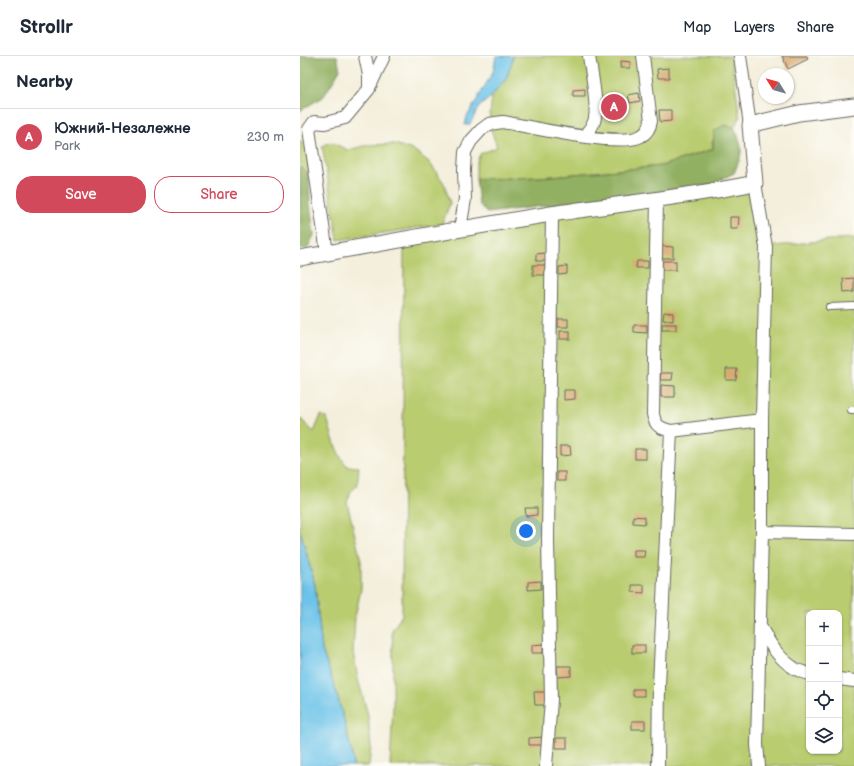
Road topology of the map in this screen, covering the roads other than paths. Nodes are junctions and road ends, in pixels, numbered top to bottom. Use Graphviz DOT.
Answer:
graph roads {
  1 [pos="366,56"];
  2 [pos="384,56"];
  3 [pos="589,56"];
  4 [pos="643,56"];
  5 [pos="740,56"];
  6 [pos="369,89"];
  7 [pos="854,106"];
  8 [pos="750,125"];
  9 [pos="584,136"];
  10 [pos="755,183"];
  11 [pos="657,200"];
  12 [pos="552,214"];
  13 [pos="460,229"];
  14 [pos="327,253"];
  15 [pos="300,258"];
  16 [pos="854,306"];
  17 [pos="829,307"];
  18 [pos="762,420"];
  19 [pos="671,431"];
  20 [pos="762,532"];
  21 [pos="854,534"];
  22 [pos="761,626"];
  23 [pos="806,673"];
  24 [pos="842,679"];
  25 [pos="854,681"];
  26 [pos="546,766"];
  27 [pos="658,766"];
  28 [pos="759,766"];
  1 -- 6 [label="street"];
  2 -- 6 [label="street"];
  3 -- 9 [label="street"];
  4 -- 9 [label="street"];
  5 -- 8 [label="street"];
  6 -- 14 [label="street"];
  7 -- 8 [label="street"];
  8 -- 10 [label="street"];
  9 -- 13 [label="street"];
  10 -- 11 [label="street"];
  10 -- 18 [label="street"];
  11 -- 12 [label="street"];
  11 -- 19 [label="street"];
  12 -- 13 [label="street"];
  12 -- 26 [label="street"];
  13 -- 14 [label="street"];
  14 -- 15 [label="street"];
  16 -- 17 [label="lane"];
  18 -- 19 [label="street"];
  18 -- 20 [label="street"];
  19 -- 27 [label="street"];
  20 -- 21 [label="street"];
  20 -- 22 [label="street"];
  22 -- 23 [label="street"];
  22 -- 28 [label="street"];
  24 -- 25 [label="street"];
}
